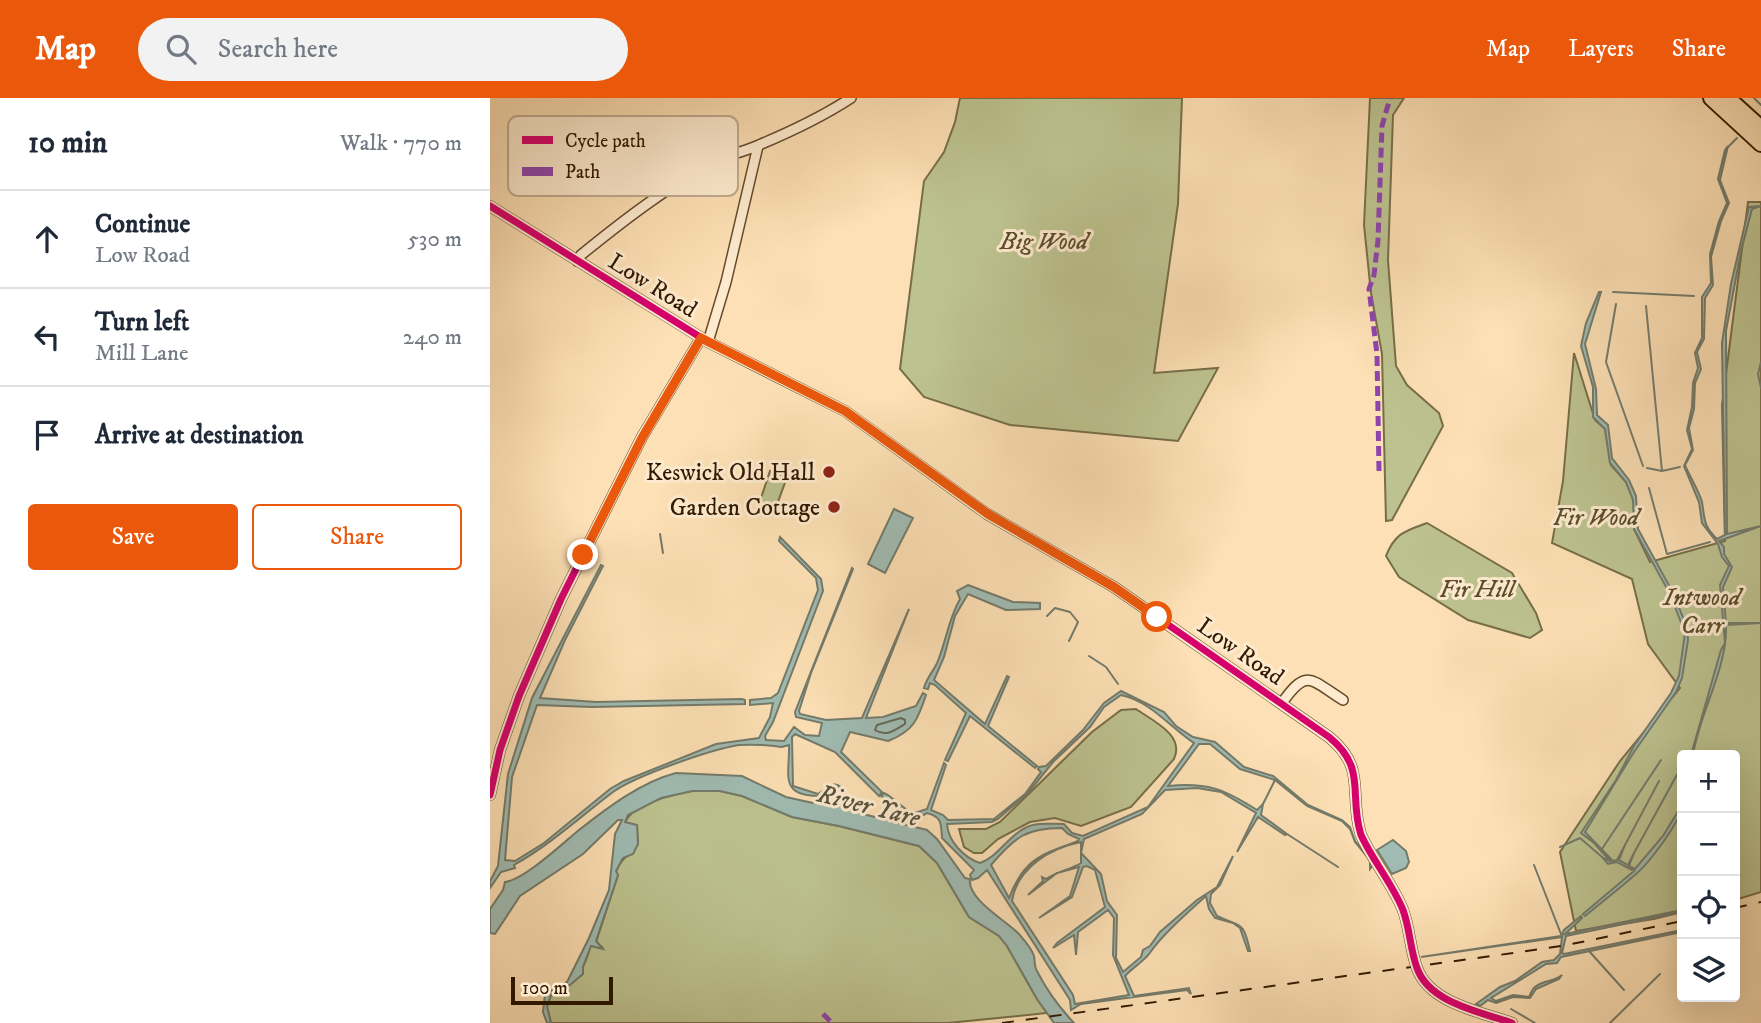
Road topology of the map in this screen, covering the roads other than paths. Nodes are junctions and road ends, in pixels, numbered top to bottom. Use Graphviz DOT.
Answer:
graph roads {
  1 [pos="850,98"];
  2 [pos="1711,98"];
  3 [pos="1727,98"];
  4 [pos="1750,123"];
  5 [pos="1761,144"];
  6 [pos="758,146"];
  7 [pos="738,153"];
  8 [pos="661,196"];
  9 [pos="490,206"];
  10 [pos="577,261"];
  11 [pos="704,340"];
  12 [pos="1343,700"];
  13 [pos="1282,703"];
  14 [pos="490,796"];
  15 [pos="1512,1023"];
  1 -- 6 [label="street"];
  2 -- 4 [label="highway"];
  3 -- 4 [label="highway"];
  4 -- 5 [label="highway"];
  6 -- 7 [label="street"];
  6 -- 11 [label="street"];
  8 -- 10 [label="street"];
  9 -- 10 [label="street, Low Road"];
  10 -- 11 [label="street, Low Road"];
  11 -- 13 [label="street, Low Road"];
  11 -- 14 [label="street"];
  12 -- 13 [label="street"];
  13 -- 15 [label="street, Low Road"];
}
